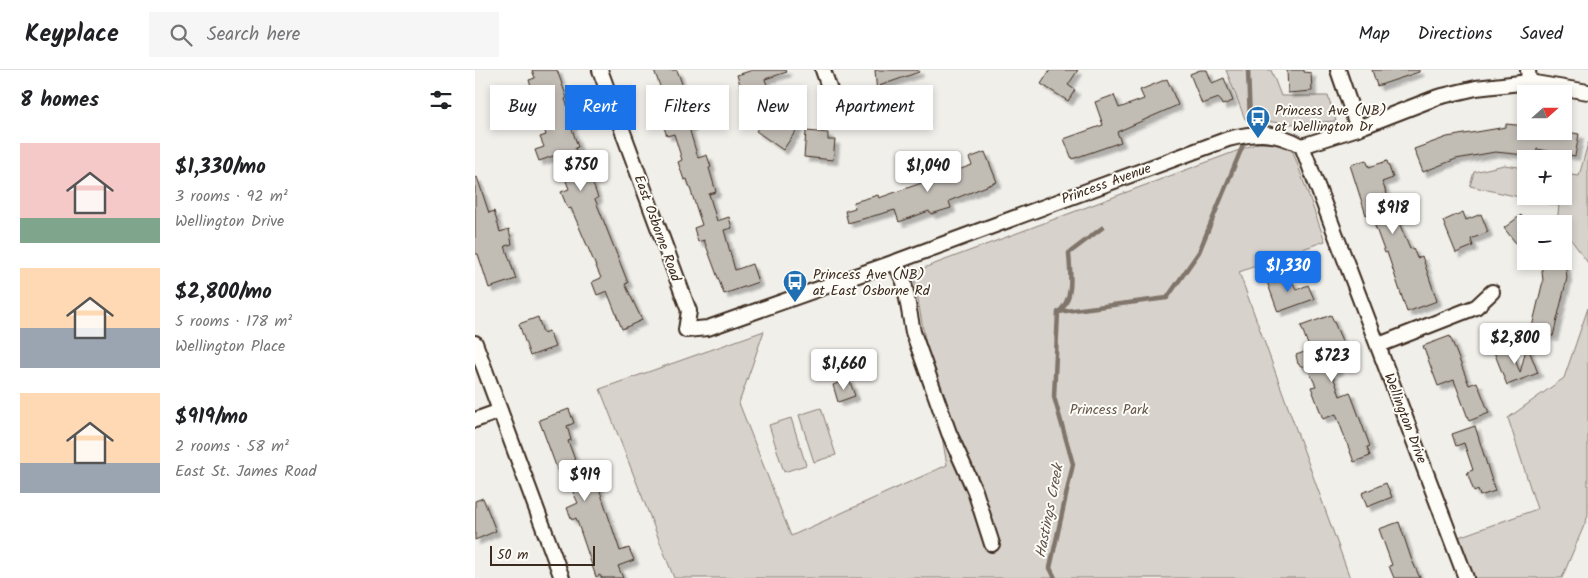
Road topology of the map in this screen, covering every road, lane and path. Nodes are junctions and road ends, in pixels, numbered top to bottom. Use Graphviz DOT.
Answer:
graph roads {
  1 [pos="601,70"];
  2 [pos="823,70"];
  3 [pos="1338,70"];
  4 [pos="1528,76"];
  5 [pos="828,85"];
  6 [pos="1588,92"];
  7 [pos="1358,128"];
  8 [pos="1302,146"];
  9 [pos="895,262"];
  10 [pos="1491,292"];
  11 [pos="686,330"];
  12 [pos="475,343"];
  13 [pos="1379,345"];
  14 [pos="500,411"];
  15 [pos="475,420"];
  16 [pos="992,544"];
  17 [pos="562,578"];
  18 [pos="1466,578"];
  1 -- 11 [label="street, East Osborne Road"];
  2 -- 5 [label="street"];
  3 -- 7 [label="street"];
  4 -- 6 [label="street"];
  4 -- 7 [label="street"];
  7 -- 8 [label="street"];
  8 -- 9 [label="street, Princess Avenue"];
  8 -- 13 [label="street, Wellington Drive"];
  9 -- 11 [label="street, Princess Avenue"];
  9 -- 16 [label="street"];
  10 -- 13 [label="street"];
  12 -- 14 [label="street"];
  13 -- 18 [label="street, Wellington Drive"];
  14 -- 15 [label="street"];
  14 -- 17 [label="street"];
}
